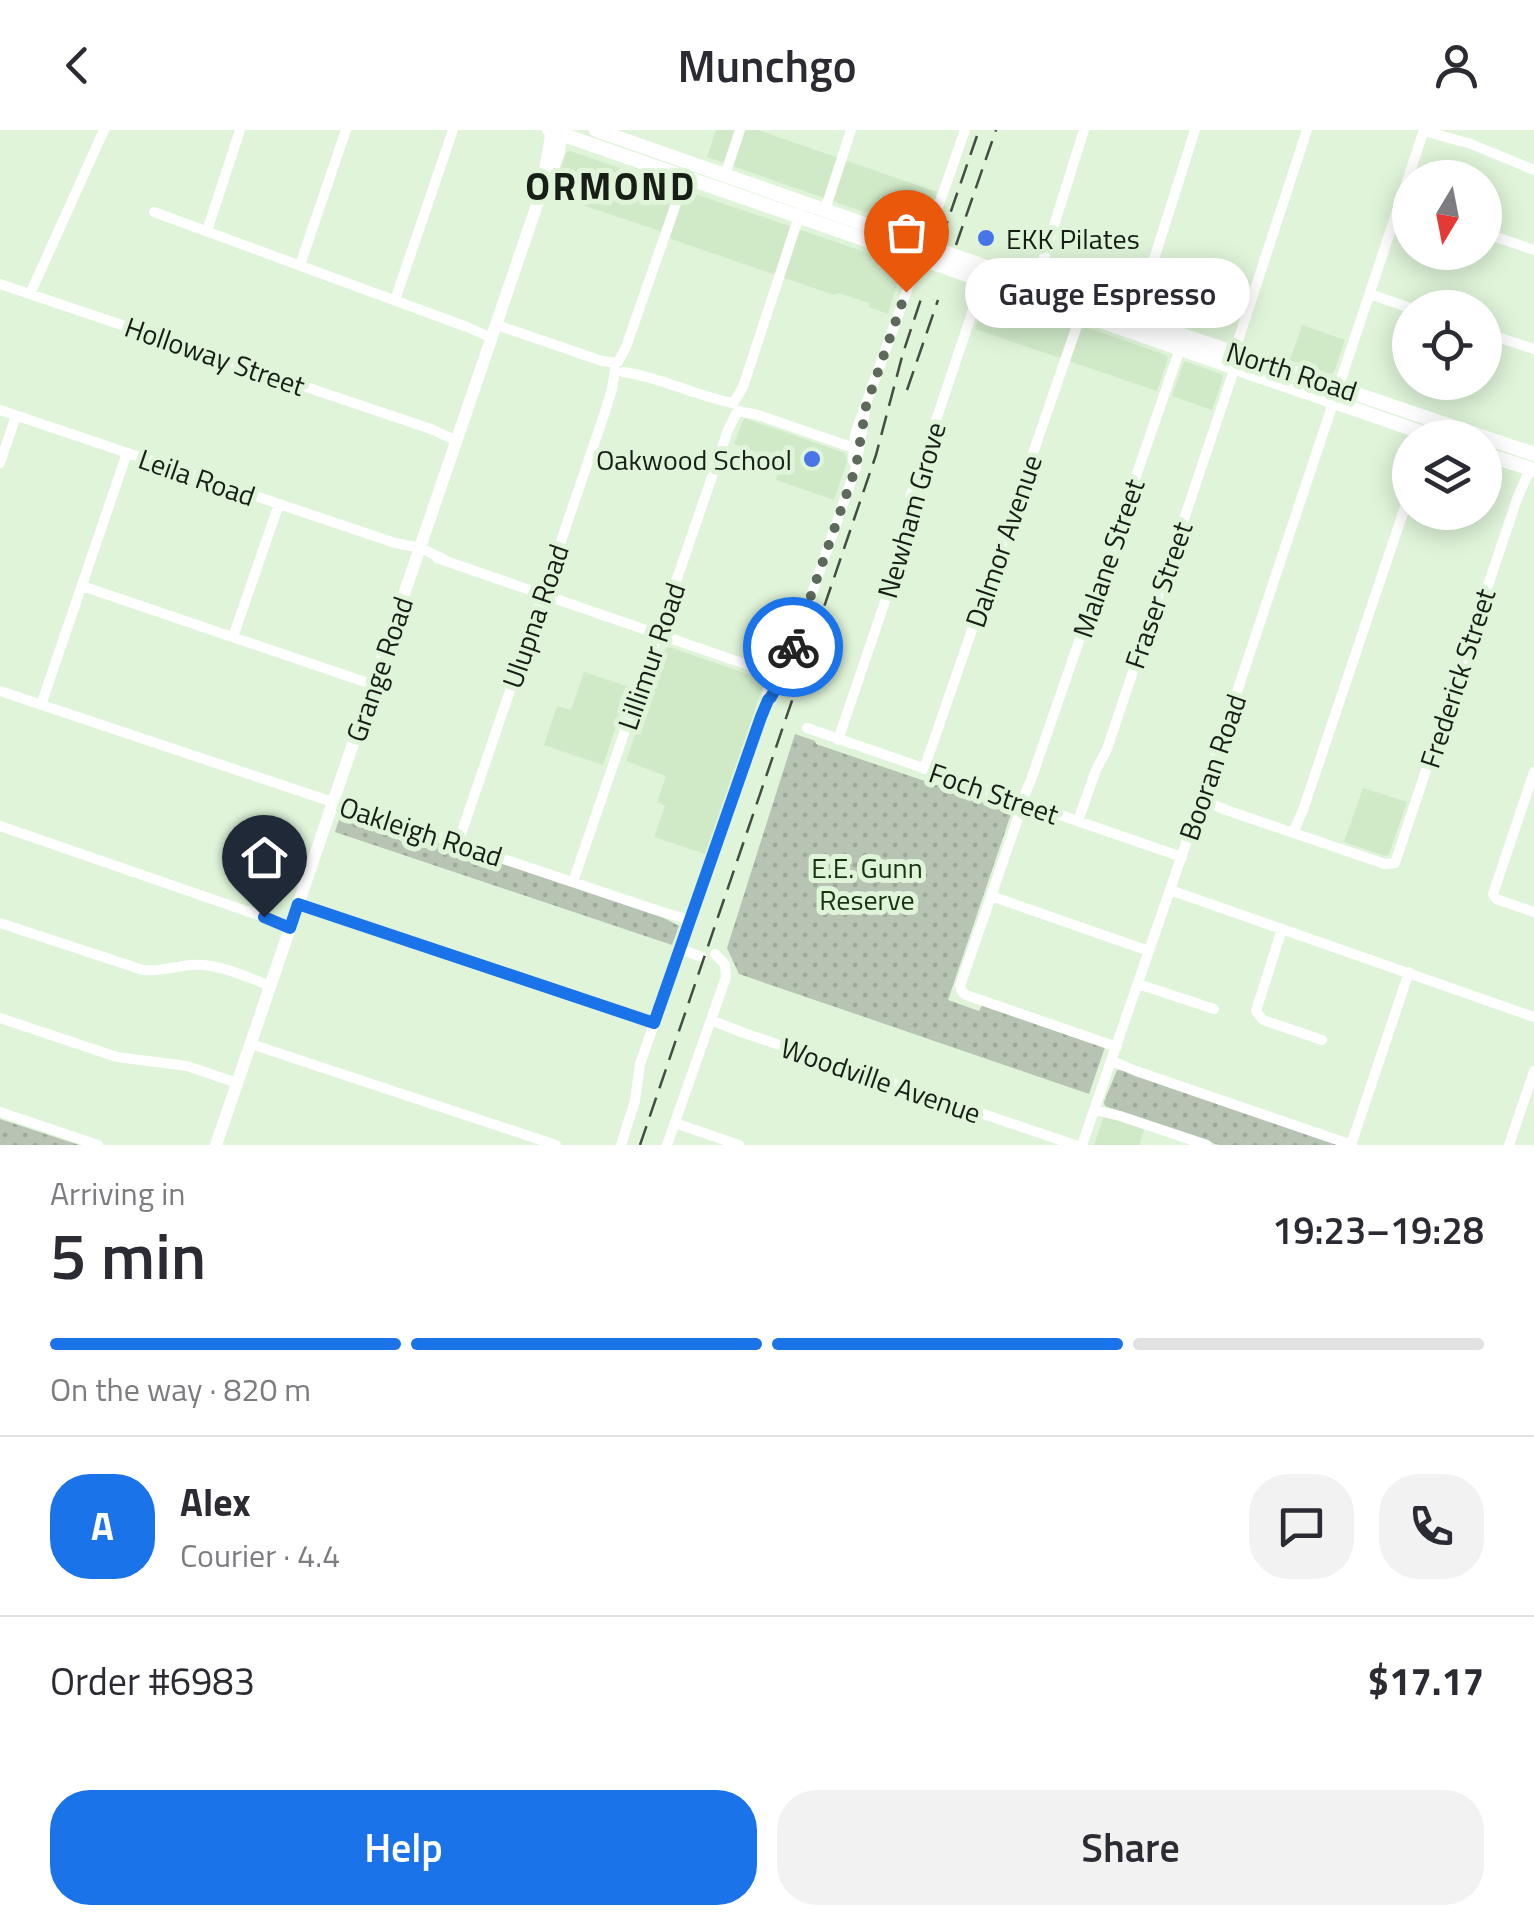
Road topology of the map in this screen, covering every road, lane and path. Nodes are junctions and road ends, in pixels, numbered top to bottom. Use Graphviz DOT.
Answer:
graph roads {
  1 [pos="104,130"];
  2 [pos="240,130"];
  3 [pos="346,130"];
  4 [pos="453,130"];
  5 [pos="740,130"];
  6 [pos="852,130"];
  7 [pos="965,130"];
  8 [pos="1084,130"];
  9 [pos="1195,130"];
  10 [pos="1307,130"];
  11 [pos="1424,130"];
  12 [pos="555,131"];
  13 [pos="599,136"];
  14 [pos="640,137"];
  15 [pos="1416,160"];
  16 [pos="687,170"];
  17 [pos="1534,170"];
  18 [pos="724,175"];
  19 [pos="801,210"];
  20 [pos="825,210"];
  21 [pos="154,212"];
  22 [pos="207,231"];
  23 [pos="1392,238"];
  24 [pos="1502,239"];
  25 [pos="1534,250"];
  26 [pos="920,251"];
  27 [pos="300,265"];
  28 [pos="983,280"];
  29 [pos="0,284"];
  30 [pos="1034,290"];
  31 [pos="30,294"];
  32 [pos="1370,294"];
  33 [pos="395,300"];
  34 [pos="1392,302"];
  35 [pos="1081,314"];
  36 [pos="1136,319"];
  37 [pos="494,332"];
  38 [pos="1502,339"];
  39 [pos="1182,342"];
  40 [pos="1534,350"];
  41 [pos="1235,360"];
  42 [pos="620,367"];
  43 [pos="1337,395"];
  44 [pos="736,407"];
  45 [pos="0,410"];
  46 [pos="16,416"];
  47 [pos="1397,420"];
  48 [pos="458,439"];
  49 [pos="856,448"];
  50 [pos="128,453"];
  51 [pos="1502,456"];
  52 [pos="1502,458"];
  53 [pos="0,462"];
  54 [pos="1531,465"];
  55 [pos="279,504"];
  56 [pos="1397,530"];
  57 [pos="420,551"];
  58 [pos="82,586"];
  59 [pos="543,593"];
  60 [pos="658,633"];
  61 [pos="233,637"];
  62 [pos="779,674"];
  63 [pos="374,685"];
  64 [pos="0,691"];
  65 [pos="42,705"];
  66 [pos="806,728"];
  67 [pos="838,740"];
  68 [pos="924,769"];
  69 [pos="1534,772"];
  70 [pos="334,802"];
  71 [pos="1200,802"];
  72 [pos="1024,803"];
  73 [pos="1078,822"];
  74 [pos="0,826"];
  75 [pos="1295,833"];
  76 [pos="458,843"];
  77 [pos="1182,857"];
  78 [pos="574,882"];
  79 [pos="1170,892"];
  80 [pos="991,896"];
  81 [pos="298,904"];
  82 [pos="1534,912"];
  83 [pos="0,923"];
  84 [pos="690,923"];
  85 [pos="291,926"];
  86 [pos="1282,929"];
  87 [pos="681,946"];
  88 [pos="1150,951"];
  89 [pos="1409,972"];
  90 [pos="1138,984"];
  91 [pos="270,986"];
  92 [pos="1214,1009"];
  93 [pos="1531,1014"];
  94 [pos="0,1018"];
  95 [pos="654,1023"];
  96 [pos="710,1023"];
  97 [pos="1322,1040"];
  98 [pos="251,1044"];
  99 [pos="1117,1046"];
  100 [pos="1111,1063"];
  101 [pos="1534,1071"];
  102 [pos="237,1083"];
  103 [pos="1531,1092"];
  104 [pos="1096,1108"];
  105 [pos="0,1112"];
  106 [pos="674,1123"];
  107 [pos="98,1145"];
  108 [pos="216,1145"];
  109 [pos="556,1145"];
  110 [pos="621,1145"];
  111 [pos="666,1145"];
  112 [pos="739,1145"];
  113 [pos="1078,1145"];
  114 [pos="1206,1145"];
  115 [pos="1351,1145"];
  116 [pos="1509,1145"];
  1 -- 31 [label="street"];
  2 -- 22 [label="street"];
  3 -- 27 [label="street"];
  4 -- 33 [label="street"];
  5 -- 18 [label="street"];
  6 -- 20 [label="street"];
  7 -- 26 [label="street"];
  8 -- 30 [label="street"];
  9 -- 36 [label="street"];
  10 -- 41 [label="street, Fraser Street"];
  11 -- 15 [label="street, Booran Road"];
  11 -- 17 [label="street"];
  12 -- 13 [label="highway, North Road"];
  12 -- 37 [label="main road, Grange Road"];
  13 -- 14 [label="highway, North Road"];
  13 -- 16 [label="highway, North Road"];
  14 -- 16 [label="highway, North Road"];
  16 -- 18 [label="highway, North Road"];
  16 -- 19 [label="highway, North Road"];
  16 -- 42 [label="street, Ulupna Road"];
  18 -- 19 [label="highway, North Road"];
  19 -- 20 [label="highway, North Road"];
  19 -- 26 [label="highway, North Road"];
  19 -- 44 [label="street, Lillimur Road"];
  20 -- 26 [label="highway, North Road"];
  21 -- 22 [label="street"];
  22 -- 27 [label="street"];
  23 -- 32 [label="street, Booran Road"];
  24 -- 25 [label="street"];
  26 -- 28 [label="highway, North Road"];
  26 -- 30 [label="highway, North Road"];
  26 -- 49 [label="street"];
  27 -- 33 [label="street"];
  28 -- 30 [label="highway, North Road"];
  28 -- 67 [label="street, Newham Grove"];
  29 -- 31 [label="street, Holloway Street"];
  30 -- 35 [label="highway, North Road"];
  30 -- 36 [label="highway, North Road"];
  31 -- 48 [label="street, Holloway Street"];
  32 -- 34 [label="street"];
  32 -- 43 [label="street, Booran Road"];
  33 -- 37 [label="street"];
  35 -- 39 [label="highway, North Road"];
  35 -- 68 [label="street, Dalmor Avenue"];
  36 -- 39 [label="highway, North Road"];
  37 -- 42 [label="street"];
  37 -- 48 [label="main road, Grange Road"];
  38 -- 40 [label="street"];
  39 -- 41 [label="highway, North Road"];
  39 -- 72 [label="street, Malane Street"];
  41 -- 43 [label="highway, North Road"];
  41 -- 73 [label="street, Fraser Street"];
  42 -- 44 [label="street"];
  42 -- 59 [label="street, Ulupna Road"];
  43 -- 47 [label="highway, North Road"];
  43 -- 71 [label="street, Booran Road"];
  44 -- 49 [label="street"];
  44 -- 60 [label="street, Lillimur Road"];
  45 -- 46 [label="street, Leila Road"];
  46 -- 50 [label="street, Leila Road"];
  46 -- 53 [label="street"];
  48 -- 57 [label="main road, Grange Road"];
  49 -- 62 [label="street"];
  50 -- 55 [label="street, Leila Road"];
  50 -- 58 [label="street"];
  51 -- 54 [label="highway, North Road"];
  52 -- 54 [label="highway"];
  54 -- 75 [label="street, Frederick Street"];
  55 -- 57 [label="street, Leila Road"];
  55 -- 61 [label="street"];
  56 -- 75 [label="street"];
  57 -- 59 [label="street, Leila Road"];
  57 -- 63 [label="main road, Grange Road"];
  58 -- 61 [label="street"];
  58 -- 65 [label="street"];
  59 -- 60 [label="street, Leila Road"];
  59 -- 76 [label="street, Ulupna Road"];
  60 -- 62 [label="street, Leila Road"];
  60 -- 78 [label="street, Lillimur Road"];
  61 -- 63 [label="street"];
  62 -- 84 [label="street"];
  63 -- 70 [label="main road, Grange Road"];
  64 -- 65 [label="street, Oakleigh Road"];
  65 -- 70 [label="street, Oakleigh Road"];
  66 -- 67 [label="street, Foch Street"];
  67 -- 68 [label="street, Foch Street"];
  68 -- 72 [label="street, Foch Street"];
  69 -- 82 [label="street"];
  70 -- 76 [label="street, Oakleigh Road"];
  70 -- 81 [label="main road, Grange Road"];
  71 -- 75 [label="street"];
  71 -- 77 [label="street, Booran Road"];
  72 -- 73 [label="street, Foch Street"];
  72 -- 80 [label="street, Malane Street"];
  73 -- 77 [label="street, Foch Street"];
  74 -- 85 [label="street"];
  76 -- 78 [label="street, Oakleigh Road"];
  77 -- 79 [label="street, Booran Road"];
  78 -- 84 [label="street, Oakleigh Road"];
  79 -- 86 [label="street"];
  79 -- 88 [label="street, Booran Road"];
  80 -- 88 [label="street"];
  80 -- 99 [label="street, Malane Street"];
  81 -- 85 [label="main road, Grange Road"];
  81 -- 95 [label="street"];
  83 -- 91 [label="street"];
  84 -- 87 [label="street"];
  85 -- 91 [label="main road, Grange Road"];
  86 -- 89 [label="street"];
  86 -- 97 [label="street"];
  87 -- 95 [label="street"];
  87 -- 96 [label="street"];
  88 -- 90 [label="street, Booran Road"];
  89 -- 93 [label="street"];
  89 -- 115 [label="street"];
  90 -- 92 [label="street"];
  90 -- 99 [label="street, Booran Road"];
  91 -- 98 [label="main road, Grange Road"];
  94 -- 102 [label="street"];
  95 -- 110 [label="street"];
  96 -- 106 [label="street"];
  96 -- 113 [label="street, Woodville Avenue"];
  98 -- 102 [label="main road, Grange Road"];
  98 -- 109 [label="street"];
  99 -- 100 [label="street, Booran Road"];
  100 -- 104 [label="street, Booran Road"];
  100 -- 115 [label="street"];
  101 -- 103 [label="street"];
  102 -- 108 [label="main road, Grange Road"];
  103 -- 116 [label="street"];
  104 -- 113 [label="street, Booran Road"];
  104 -- 114 [label="street"];
  105 -- 107 [label="street"];
  106 -- 111 [label="street"];
  106 -- 112 [label="street"];
}
